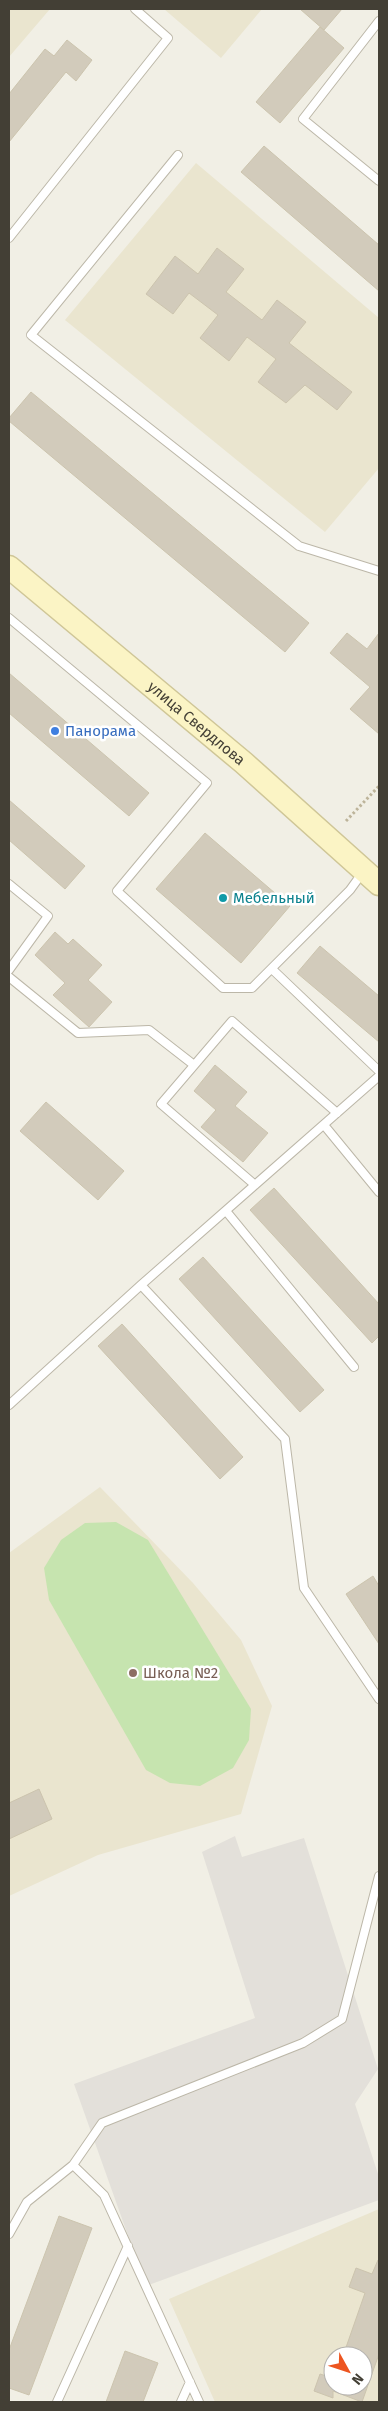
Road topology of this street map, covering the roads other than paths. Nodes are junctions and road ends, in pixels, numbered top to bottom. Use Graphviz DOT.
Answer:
graph roads {
  1 [pos="135,9"];
  2 [pos="379,21"];
  3 [pos="178,155"];
  4 [pos="379,181"];
  5 [pos="9,238"];
  6 [pos="9,567"];
  7 [pos="379,571"];
  8 [pos="9,618"];
  9 [pos="372,877"];
  10 [pos="9,884"];
  11 [pos="9,970"];
  12 [pos="273,970"];
  13 [pos="9,977"];
  14 [pos="194,1065"];
  15 [pos="379,1072"];
  16 [pos="379,1076"];
  17 [pos="337,1113"];
  18 [pos="324,1125"];
  19 [pos="255,1185"];
  20 [pos="379,1192"];
  21 [pos="226,1211"];
  22 [pos="142,1284"];
  23 [pos="354,1367"];
  24 [pos="9,1405"];
  25 [pos="379,1699"];
  26 [pos="379,1876"];
  27 [pos="73,2165"];
  28 [pos="9,2234"];
  29 [pos="128,2246"];
  30 [pos="190,2382"];
  31 [pos="57,2402"];
  32 [pos="181,2402"];
  33 [pos="199,2402"];
  1 -- 5 [label="lane"];
  2 -- 4 [label="lane"];
  3 -- 7 [label="lane"];
  6 -- 9 [label="main road, улица Свердлова"];
  8 -- 12 [label="lane"];
  9 -- 12 [label="lane"];
  10 -- 11 [label="lane"];
  12 -- 15 [label="lane"];
  13 -- 14 [label="lane"];
  14 -- 17 [label="lane"];
  14 -- 19 [label="lane"];
  16 -- 17 [label="lane"];
  17 -- 18 [label="lane"];
  18 -- 19 [label="lane"];
  18 -- 20 [label="lane"];
  19 -- 21 [label="lane"];
  21 -- 22 [label="lane"];
  21 -- 23 [label="lane"];
  22 -- 24 [label="lane"];
  22 -- 25 [label="lane"];
  26 -- 27 [label="lane"];
  27 -- 28 [label="lane"];
  27 -- 29 [label="lane"];
  29 -- 30 [label="lane"];
  29 -- 31 [label="lane"];
  30 -- 32 [label="lane"];
  30 -- 33 [label="lane"];
}
